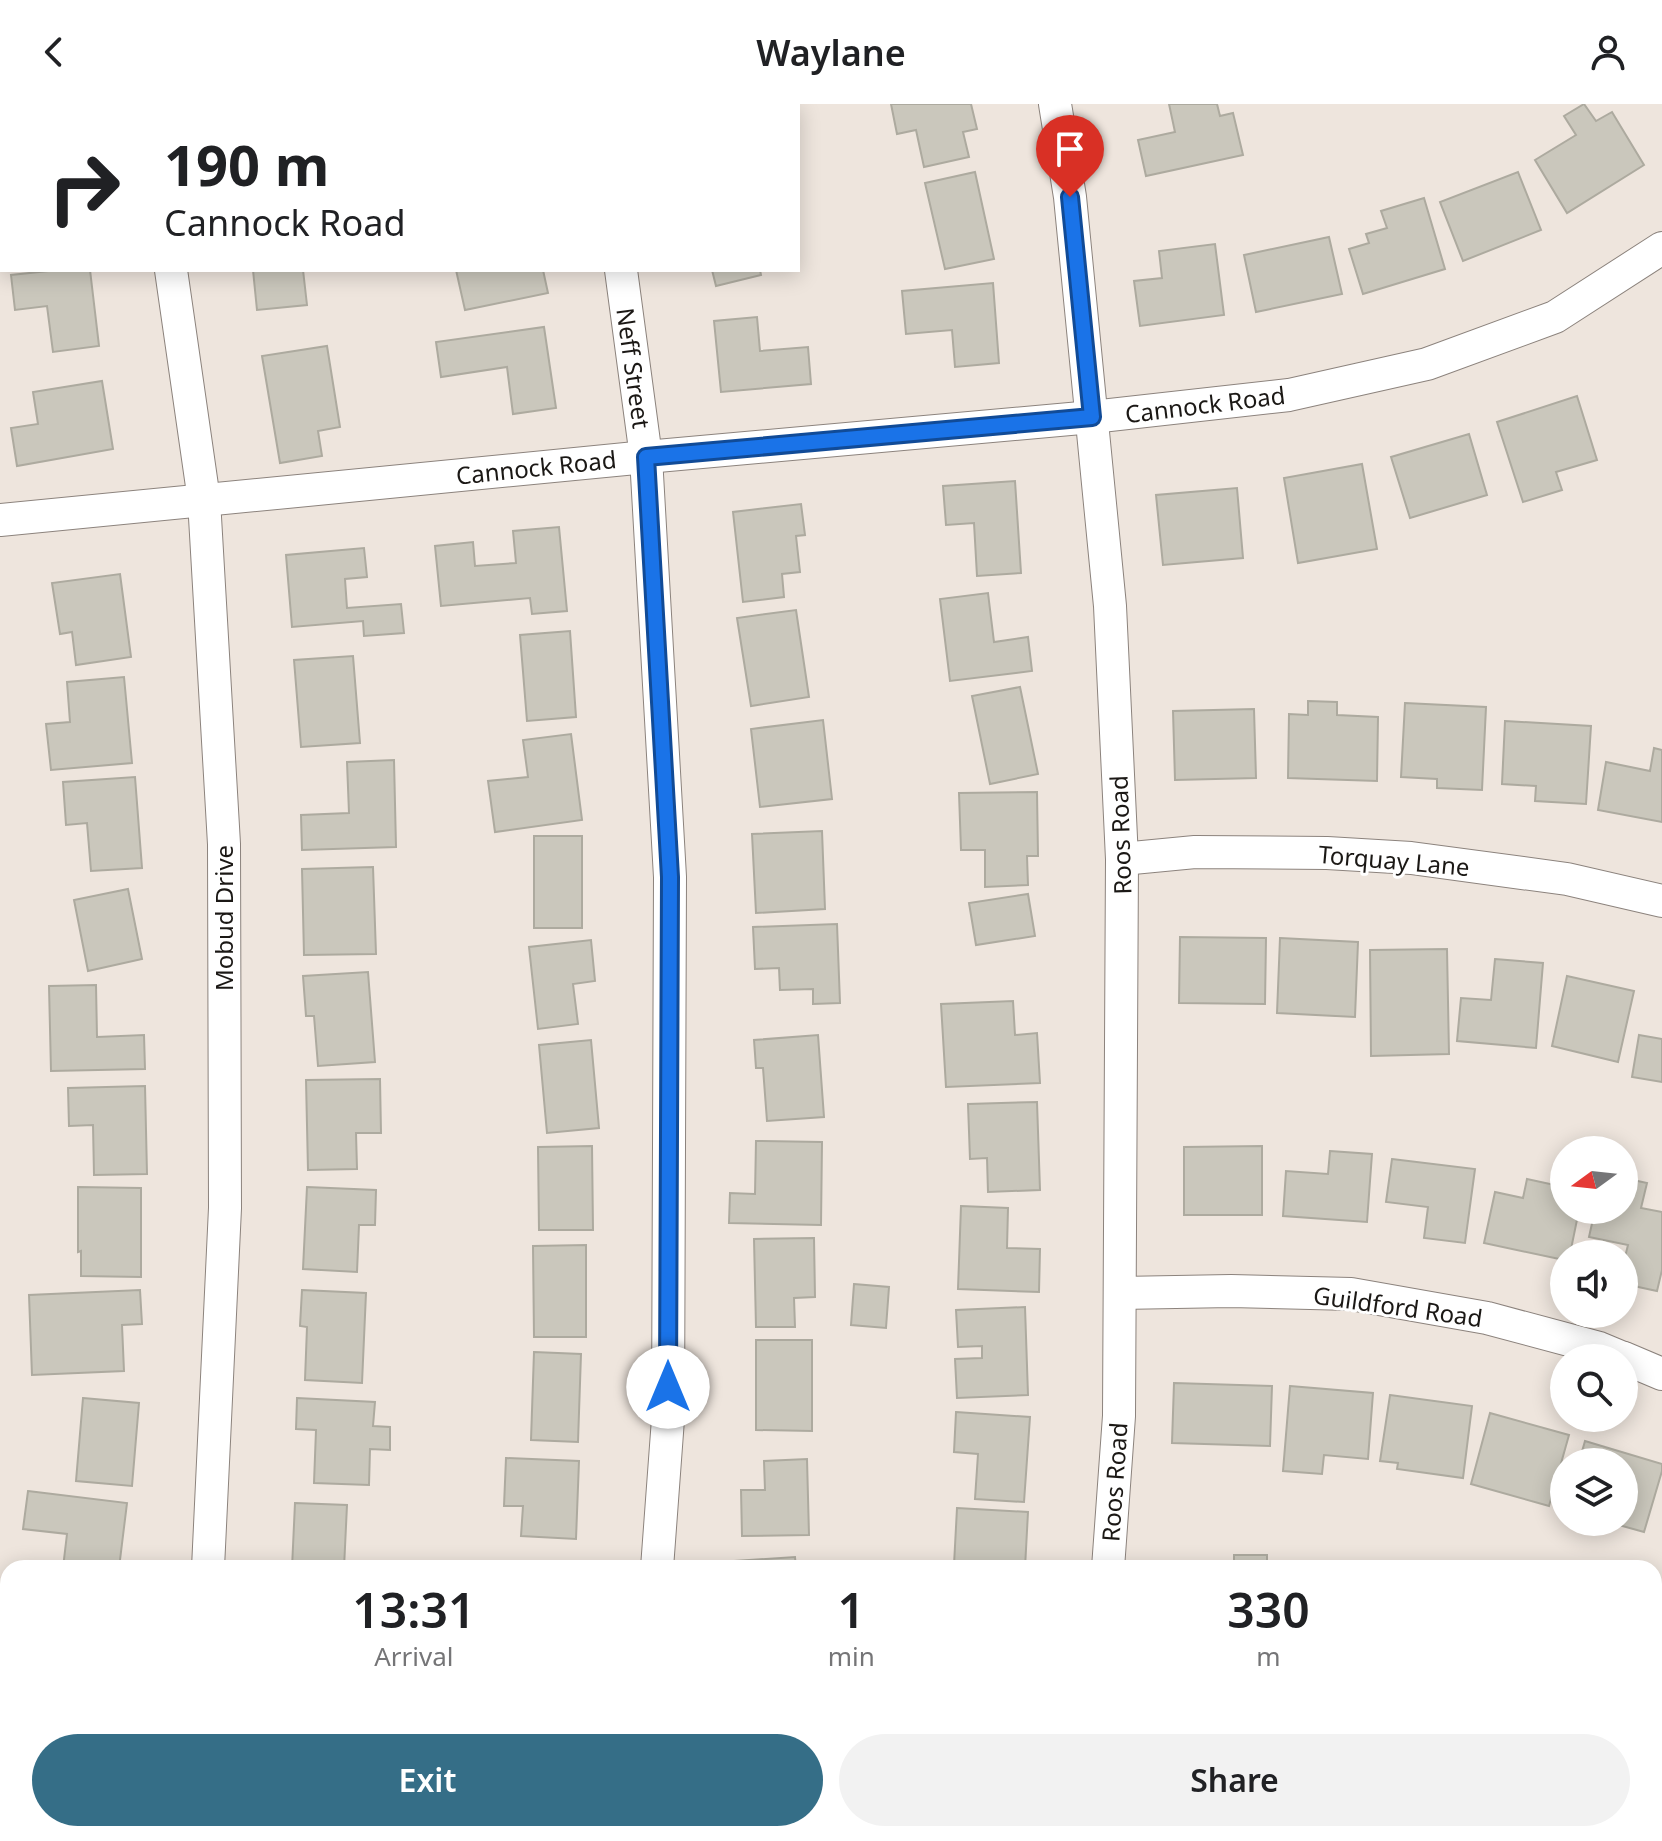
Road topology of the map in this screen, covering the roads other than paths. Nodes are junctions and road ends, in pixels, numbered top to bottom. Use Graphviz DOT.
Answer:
graph roads {
  1 [pos="1055,104"];
  2 [pos="1662,248"];
  3 [pos="171,272"];
  4 [pos="621,272"];
  5 [pos="1092,417"];
  6 [pos="646,457"];
  7 [pos="204,500"];
  8 [pos="0,520"];
  9 [pos="1122,859"];
  10 [pos="1662,901"];
  11 [pos="1120,1293"];
  12 [pos="1584,1344"];
  13 [pos="1638,1364"];
  14 [pos="1662,1374"];
  15 [pos="208,1560"];
  16 [pos="658,1560"];
  17 [pos="1109,1560"];
  1 -- 5 [label="street, Roos Road"];
  2 -- 5 [label="street, Cannock Road"];
  3 -- 7 [label="street, Mobud Drive"];
  4 -- 6 [label="street, Neff Street"];
  5 -- 6 [label="street, Cannock Road"];
  5 -- 9 [label="street, Roos Road"];
  6 -- 7 [label="street, Cannock Road"];
  6 -- 16 [label="street, Neff Street"];
  7 -- 8 [label="street, Cannock Road"];
  7 -- 15 [label="street, Mobud Drive"];
  9 -- 10 [label="street, Torquay Lane"];
  9 -- 11 [label="street, Roos Road"];
  11 -- 12 [label="street, Guildford Road"];
  11 -- 17 [label="street, Roos Road"];
  13 -- 14 [label="street, Guildford Road"];
}
